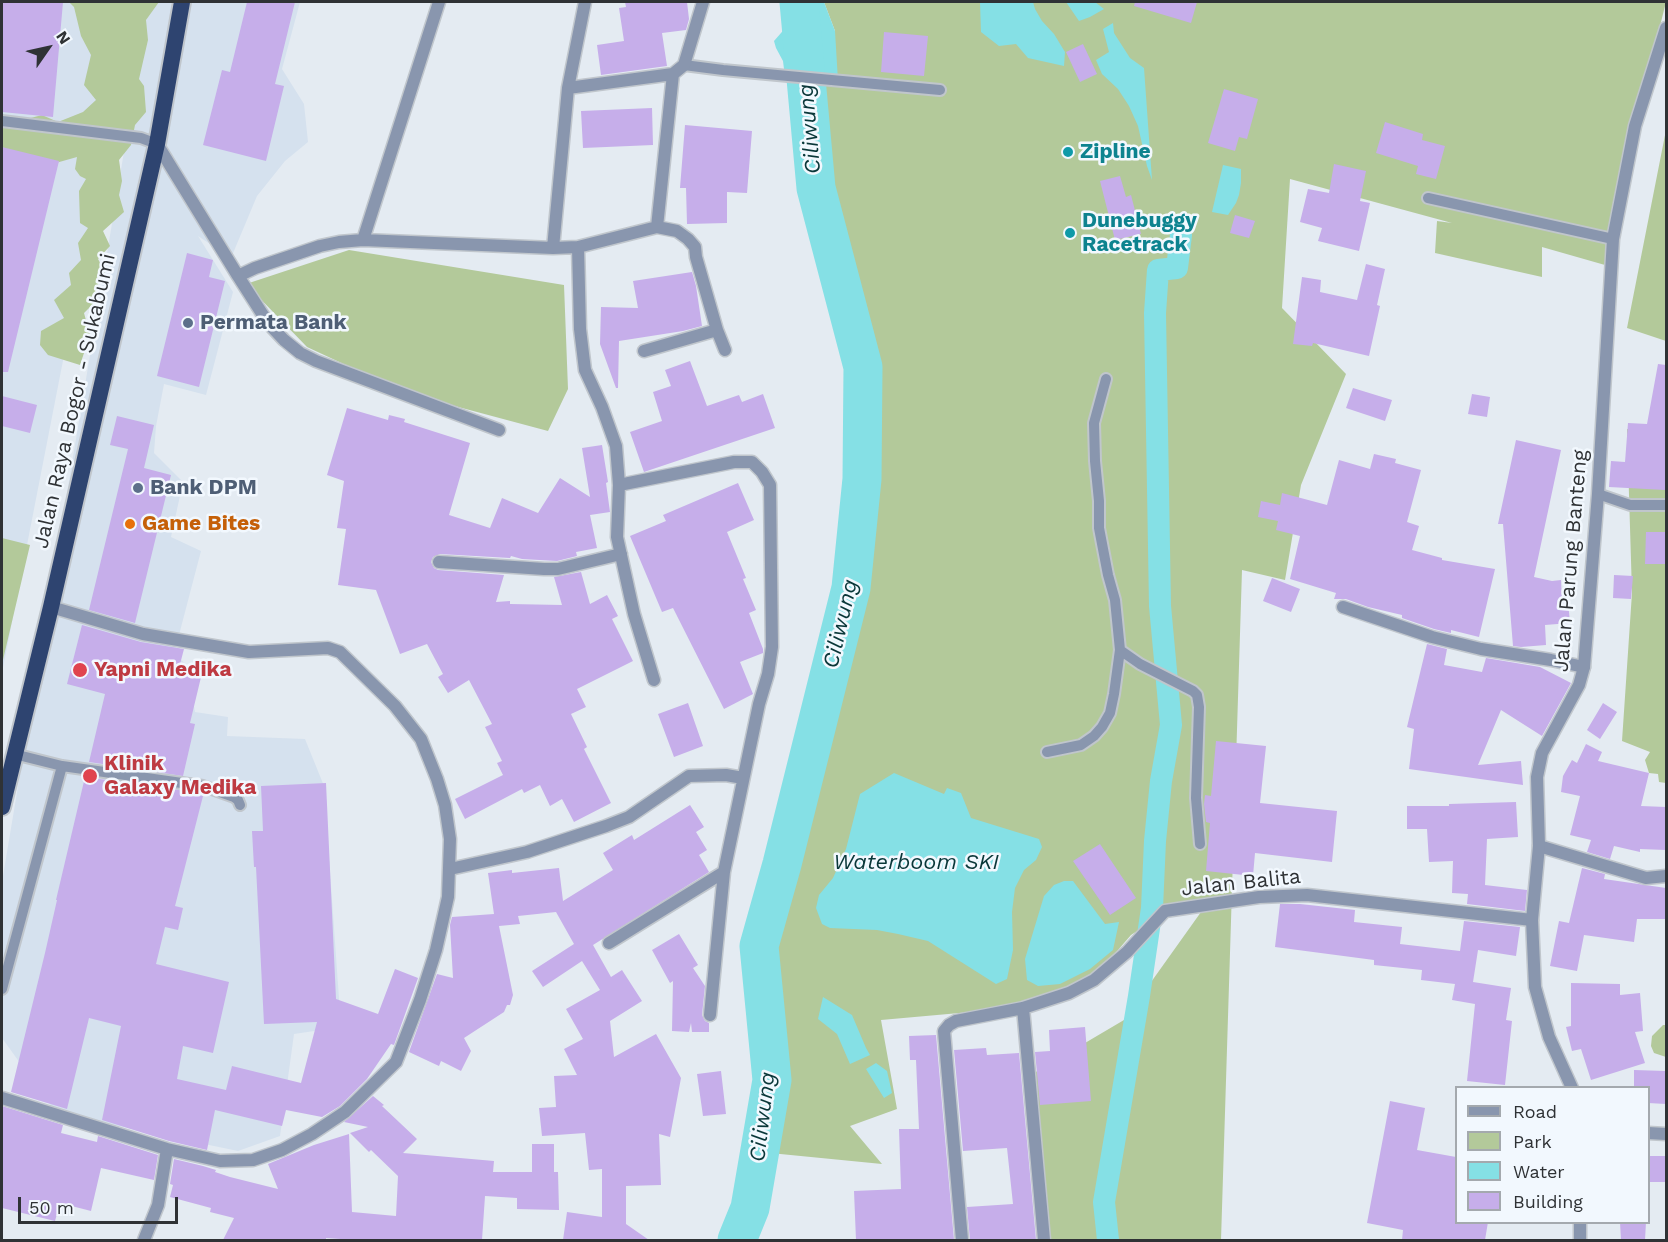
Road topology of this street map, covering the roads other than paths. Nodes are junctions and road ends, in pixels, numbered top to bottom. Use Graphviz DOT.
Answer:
graph roads {
  1 [pos="182,2"];
  2 [pos="439,2"];
  3 [pos="585,2"];
  4 [pos="703,2"];
  5 [pos="1666,28"];
  6 [pos="1664,44"];
  7 [pos="684,65"];
  8 [pos="673,74"];
  9 [pos="568,88"];
  10 [pos="940,90"];
  11 [pos="2,122"];
  12 [pos="157,144"];
  13 [pos="1428,198"];
  14 [pos="657,227"];
  15 [pos="1613,239"];
  16 [pos="363,240"];
  17 [pos="578,247"];
  18 [pos="553,248"];
  19 [pos="238,276"];
  20 [pos="717,330"];
  21 [pos="725,350"];
  22 [pos="644,351"];
  23 [pos="1106,379"];
  24 [pos="499,430"];
  25 [pos="619,486"];
  26 [pos="1598,494"];
  27 [pos="1666,505"];
  28 [pos="621,554"];
  29 [pos="439,562"];
  30 [pos="51,607"];
  31 [pos="1343,607"];
  32 [pos="1120,650"];
  33 [pos="1584,667"];
  34 [pos="654,680"];
  35 [pos="1047,752"];
  36 [pos="14,754"];
  37 [pos="62,766"];
  38 [pos="743,778"];
  39 [pos="240,805"];
  40 [pos="2,807"];
  41 [pos="1200,844"];
  42 [pos="1539,846"];
  43 [pos="450,869"];
  44 [pos="724,872"];
  45 [pos="1666,876"];
  46 [pos="1532,920"];
  47 [pos="609,943"];
  48 [pos="2,989"];
  49 [pos="1023,1008"];
  50 [pos="710,1015"];
  51 [pos="1571,1086"];
  52 [pos="2,1098"];
  53 [pos="1650,1133"];
  54 [pos="1666,1134"];
  55 [pos="167,1149"];
  56 [pos="1580,1224"];
  57 [pos="144,1240"];
  58 [pos="962,1240"];
  59 [pos="1044,1240"];
  60 [pos="1580,1240"];
  1 -- 12 [label="highway, Jalan Raya Bogor - Sukabumi"];
  2 -- 16 [label="street"];
  3 -- 9 [label="street"];
  4 -- 7 [label="street"];
  5 -- 6 [label="street, Jalan Parung Banteng"];
  6 -- 15 [label="street, Jalan Parung Banteng"];
  7 -- 8 [label="street"];
  7 -- 10 [label="lane"];
  8 -- 9 [label="street"];
  8 -- 14 [label="street"];
  9 -- 18 [label="street"];
  11 -- 12 [label="lane"];
  12 -- 19 [label="street"];
  12 -- 30 [label="highway, Jalan Raya Bogor - Sukabumi"];
  13 -- 15 [label="lane"];
  14 -- 17 [label="street"];
  14 -- 20 [label="street"];
  15 -- 26 [label="street, Jalan Parung Banteng"];
  16 -- 18 [label="street"];
  16 -- 19 [label="street"];
  17 -- 18 [label="street"];
  17 -- 25 [label="street"];
  19 -- 24 [label="street"];
  20 -- 21 [label="street"];
  20 -- 22 [label="street"];
  23 -- 32 [label="lane"];
  25 -- 28 [label="street"];
  25 -- 38 [label="street"];
  26 -- 27 [label="lane"];
  26 -- 33 [label="street, Jalan Parung Banteng"];
  28 -- 29 [label="street"];
  28 -- 34 [label="street"];
  30 -- 36 [label="highway, Jalan Raya Bogor - Sukabumi"];
  30 -- 43 [label="street"];
  31 -- 33 [label="street"];
  32 -- 35 [label="lane"];
  32 -- 41 [label="lane"];
  33 -- 42 [label="street, Jalan Parung Banteng"];
  36 -- 37 [label="lane"];
  36 -- 40 [label="highway, Jalan Raya Bogor - Sukabumi"];
  37 -- 39 [label="lane"];
  37 -- 48 [label="lane"];
  38 -- 43 [label="street"];
  38 -- 44 [label="street"];
  42 -- 45 [label="street"];
  42 -- 46 [label="street, Jalan Parung Banteng"];
  43 -- 55 [label="street"];
  44 -- 47 [label="street"];
  44 -- 50 [label="street"];
  46 -- 49 [label="street, Jalan Balita"];
  46 -- 51 [label="street, Jalan Parung Banteng"];
  49 -- 58 [label="street, Jalan Balita"];
  49 -- 59 [label="street"];
  52 -- 55 [label="street"];
  53 -- 54 [label="street"];
  55 -- 57 [label="street"];
  56 -- 60 [label="street"];
}
